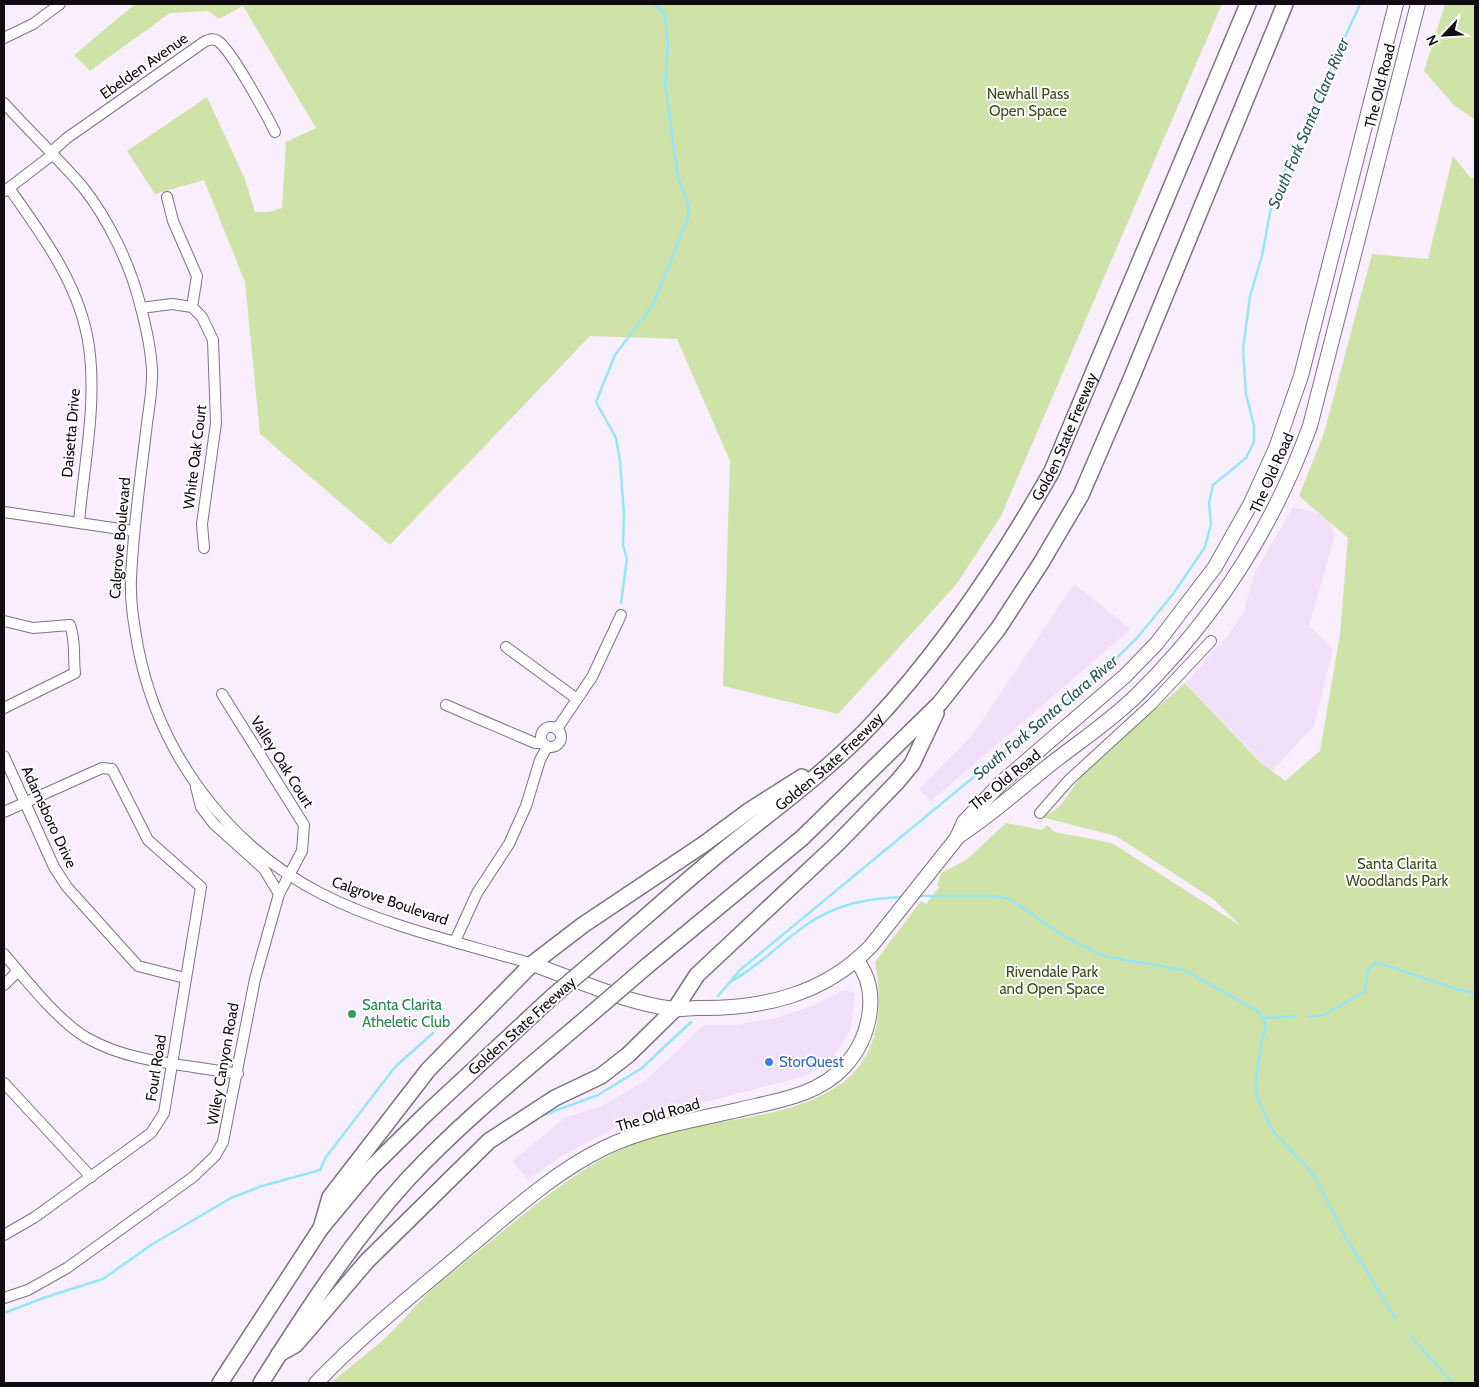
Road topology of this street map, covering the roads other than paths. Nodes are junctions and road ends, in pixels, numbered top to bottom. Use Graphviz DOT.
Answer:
graph roads {
  1 [pos="60,4"];
  2 [pos="1248,4"];
  3 [pos="1285,4"];
  4 [pos="1396,4"];
  5 [pos="1418,4"];
  6 [pos="4,38"];
  7 [pos="4,103"];
  8 [pos="275,132"];
  9 [pos="51,154"];
  10 [pos="6,189"];
  11 [pos="167,197"];
  12 [pos="192,307"];
  13 [pos="142,308"];
  14 [pos="4,512"];
  15 [pos="79,522"];
  16 [pos="134,530"];
  17 [pos="204,548"];
  18 [pos="621,615"];
  19 [pos="4,621"];
  20 [pos="1211,641"];
  21 [pos="506,647"];
  22 [pos="222,694"];
  23 [pos="577,699"];
  24 [pos="940,703"];
  25 [pos="446,704"];
  26 [pos="4,708"];
  27 [pos="557,729"];
  28 [pos="544,745"];
  29 [pos="848,748"];
  30 [pos="4,756"];
  31 [pos="196,784"];
  32 [pos="26,803"];
  33 [pos="4,812"];
  34 [pos="1040,813"];
  35 [pos="957,838"];
  36 [pos="288,875"];
  37 [pos="279,894"];
  38 [pos="455,941"];
  39 [pos="4,954"];
  40 [pos="857,961"];
  41 [pos="532,964"];
  42 [pos="18,971"];
  43 [pos="184,978"];
  44 [pos="4,985"];
  45 [pos="675,1009"];
  46 [pos="172,1066"];
  47 [pos="238,1074"];
  48 [pos="4,1083"];
  49 [pos="91,1178"];
  50 [pos="321,1228"];
  51 [pos="4,1235"];
  52 [pos="4,1298"];
  53 [pos="279,1354"];
  54 [pos="220,1383"];
  55 [pos="261,1383"];
  56 [pos="316,1383"];
  1 -- 6 [label="street"];
  2 -- 29 [label="highway, Golden State Freeway"];
  3 -- 24 [label="highway"];
  4 -- 35 [label="main road, The Old Road"];
  5 -- 35 [label="main road, The Old Road"];
  7 -- 9 [label="street, Calgrove Boulevard"];
  8 -- 9 [label="street, Ebelden Avenue"];
  9 -- 10 [label="street, Ebelden Avenue"];
  9 -- 13 [label="street, Calgrove Boulevard"];
  10 -- 15 [label="street, Daisetta Drive"];
  11 -- 12 [label="street"];
  12 -- 13 [label="street"];
  12 -- 17 [label="street, White Oak Court"];
  13 -- 16 [label="street, Calgrove Boulevard"];
  14 -- 15 [label="street"];
  15 -- 16 [label="street"];
  16 -- 31 [label="street, Calgrove Boulevard"];
  18 -- 23 [label="street"];
  19 -- 26 [label="street"];
  20 -- 34 [label="street"];
  21 -- 23 [label="street"];
  22 -- 36 [label="street, Valley Oak Court"];
  23 -- 27 [label="street"];
  24 -- 45 [label="highway"];
  24 -- 53 [label="highway, bridge"];
  25 -- 28 [label="street"];
  27 -- 28 [label="street"];
  27 -- 28 [label="street"];
  28 -- 38 [label="street"];
  29 -- 41 [label="highway"];
  29 -- 50 [label="highway, Golden State Freeway, bridge"];
  30 -- 32 [label="street, Adamsboro Drive"];
  31 -- 36 [label="street, Calgrove Boulevard"];
  31 -- 37 [label="street"];
  32 -- 33 [label="street"];
  32 -- 43 [label="street, Adamsboro Drive"];
  32 -- 43 [label="street, Fourl Road"];
  35 -- 40 [label="main road"];
  36 -- 37 [label="street, Wiley Canyon Road"];
  36 -- 38 [label="street, Calgrove Boulevard"];
  37 -- 47 [label="street, Wiley Canyon Road"];
  38 -- 41 [label="street, Calgrove Boulevard"];
  39 -- 42 [label="street"];
  40 -- 45 [label="main road, Calgrove Boulevard"];
  40 -- 56 [label="main road, The Old Road"];
  41 -- 45 [label="main road, Calgrove Boulevard"];
  41 -- 50 [label="highway"];
  42 -- 44 [label="street"];
  42 -- 46 [label="street"];
  43 -- 46 [label="street, Fourl Road"];
  45 -- 53 [label="highway"];
  46 -- 47 [label="street"];
  46 -- 49 [label="street, Fourl Road"];
  47 -- 52 [label="street, Wiley Canyon Road"];
  48 -- 49 [label="street"];
  49 -- 51 [label="street, Fourl Road"];
  50 -- 54 [label="highway, Golden State Freeway"];
  53 -- 55 [label="highway"];
}
